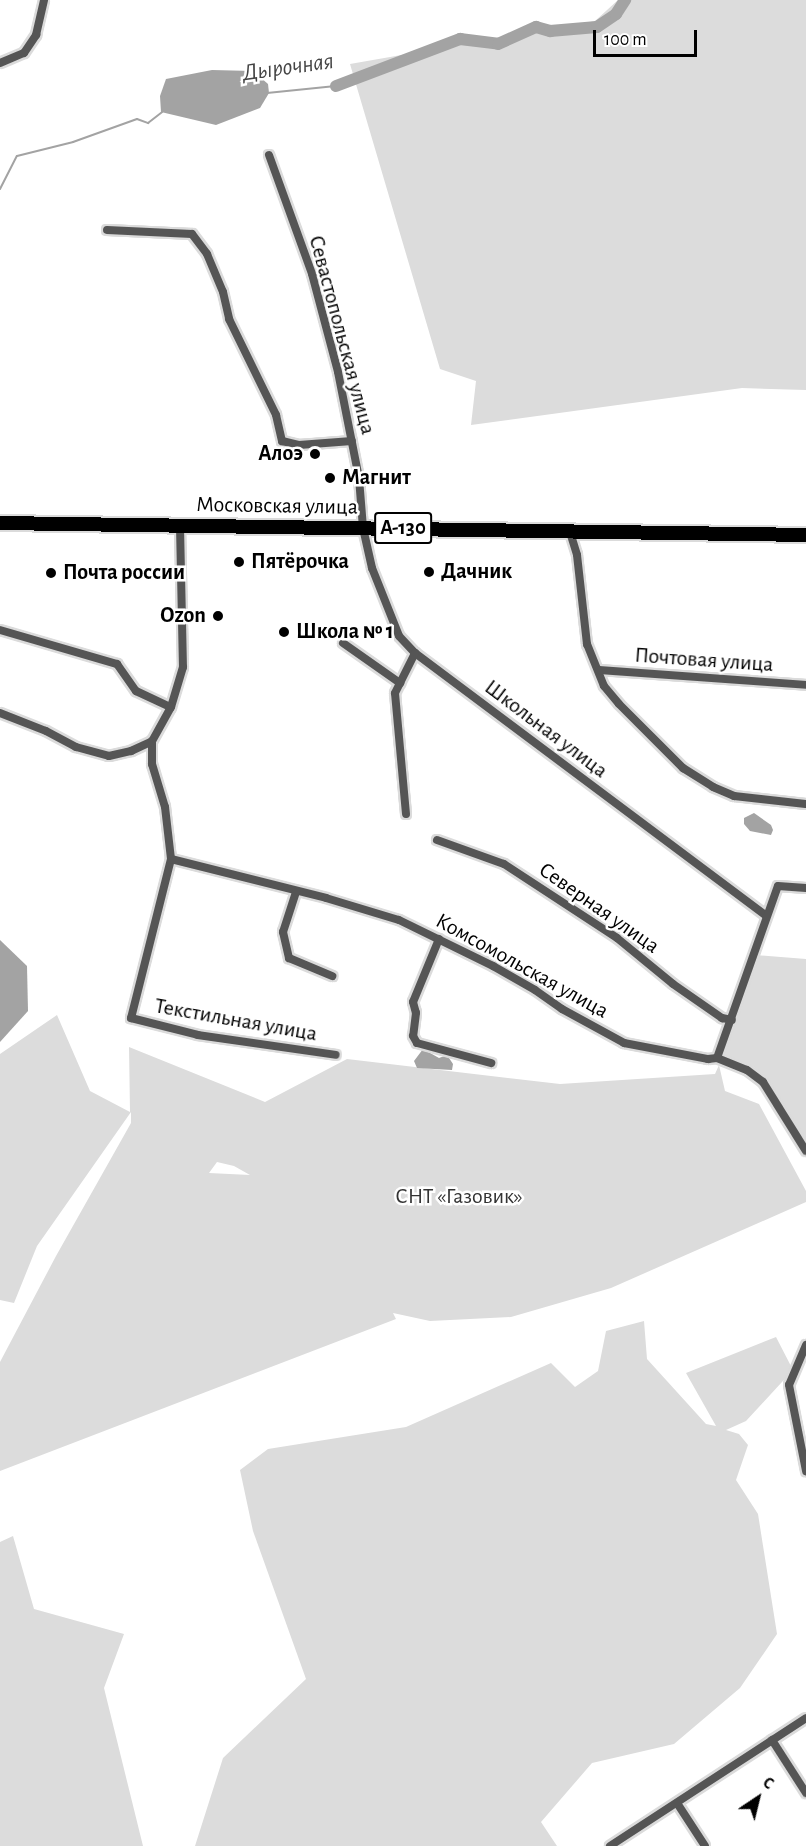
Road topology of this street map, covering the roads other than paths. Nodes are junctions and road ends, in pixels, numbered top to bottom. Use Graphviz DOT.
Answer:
graph roads {
  1 [pos="44,0"];
  2 [pos="0,63"];
  3 [pos="269,155"];
  4 [pos="107,230"];
  5 [pos="352,441"];
  6 [pos="0,522"];
  7 [pos="180,526"];
  8 [pos="363,528"];
  9 [pos="570,532"];
  10 [pos="806,535"];
  11 [pos="0,630"];
  12 [pos="343,643"];
  13 [pos="415,653"];
  14 [pos="599,670"];
  15 [pos="400,683"];
  16 [pos="806,685"];
  17 [pos="171,707"];
  18 [pos="0,713"];
  19 [pos="152,741"];
  20 [pos="806,804"];
  21 [pos="406,814"];
  22 [pos="437,840"];
  23 [pos="171,859"];
  24 [pos="806,888"];
  25 [pos="296,892"];
  26 [pos="766,916"];
  27 [pos="439,939"];
  28 [pos="332,976"];
  29 [pos="732,1020"];
  30 [pos="336,1055"];
  31 [pos="717,1058"];
  32 [pos="491,1063"];
  33 [pos="806,1151"];
  34 [pos="806,1345"];
  35 [pos="806,1471"];
  36 [pos="806,1718"];
  37 [pos="772,1740"];
  38 [pos="806,1793"];
  39 [pos="677,1803"];
  40 [pos="610,1846"];
  41 [pos="705,1846"];
  1 -- 2 [label="street"];
  3 -- 5 [label="street, Севастопольская улица"];
  4 -- 5 [label="street"];
  5 -- 8 [label="street, Севастопольская улица"];
  6 -- 7 [label="highway, Московская улица / А-130"];
  7 -- 8 [label="highway, Московская улица / А-130"];
  7 -- 17 [label="street"];
  8 -- 9 [label="highway, Московская улица / А-130"];
  8 -- 13 [label="street, Школьная улица"];
  9 -- 10 [label="highway, Московская улица / А-130"];
  9 -- 14 [label="street"];
  11 -- 17 [label="street"];
  12 -- 15 [label="street"];
  13 -- 15 [label="street"];
  13 -- 26 [label="street, Школьная улица"];
  14 -- 16 [label="street, Почтовая улица"];
  14 -- 20 [label="street"];
  15 -- 21 [label="street"];
  17 -- 19 [label="street"];
  18 -- 19 [label="street"];
  19 -- 23 [label="street"];
  22 -- 29 [label="street, Северная улица"];
  23 -- 25 [label="street, Комсомольская улица"];
  23 -- 30 [label="street, Текстильная улица"];
  24 -- 26 [label="street"];
  25 -- 27 [label="street, Комсомольская улица"];
  25 -- 28 [label="street"];
  26 -- 29 [label="street"];
  27 -- 31 [label="street, Комсомольская улица"];
  27 -- 32 [label="street"];
  29 -- 31 [label="street"];
  31 -- 33 [label="street, Комсомольская улица"];
  34 -- 35 [label="street"];
  36 -- 37 [label="street"];
  37 -- 38 [label="street"];
  37 -- 39 [label="street"];
  39 -- 40 [label="street"];
  39 -- 41 [label="street"];
}
